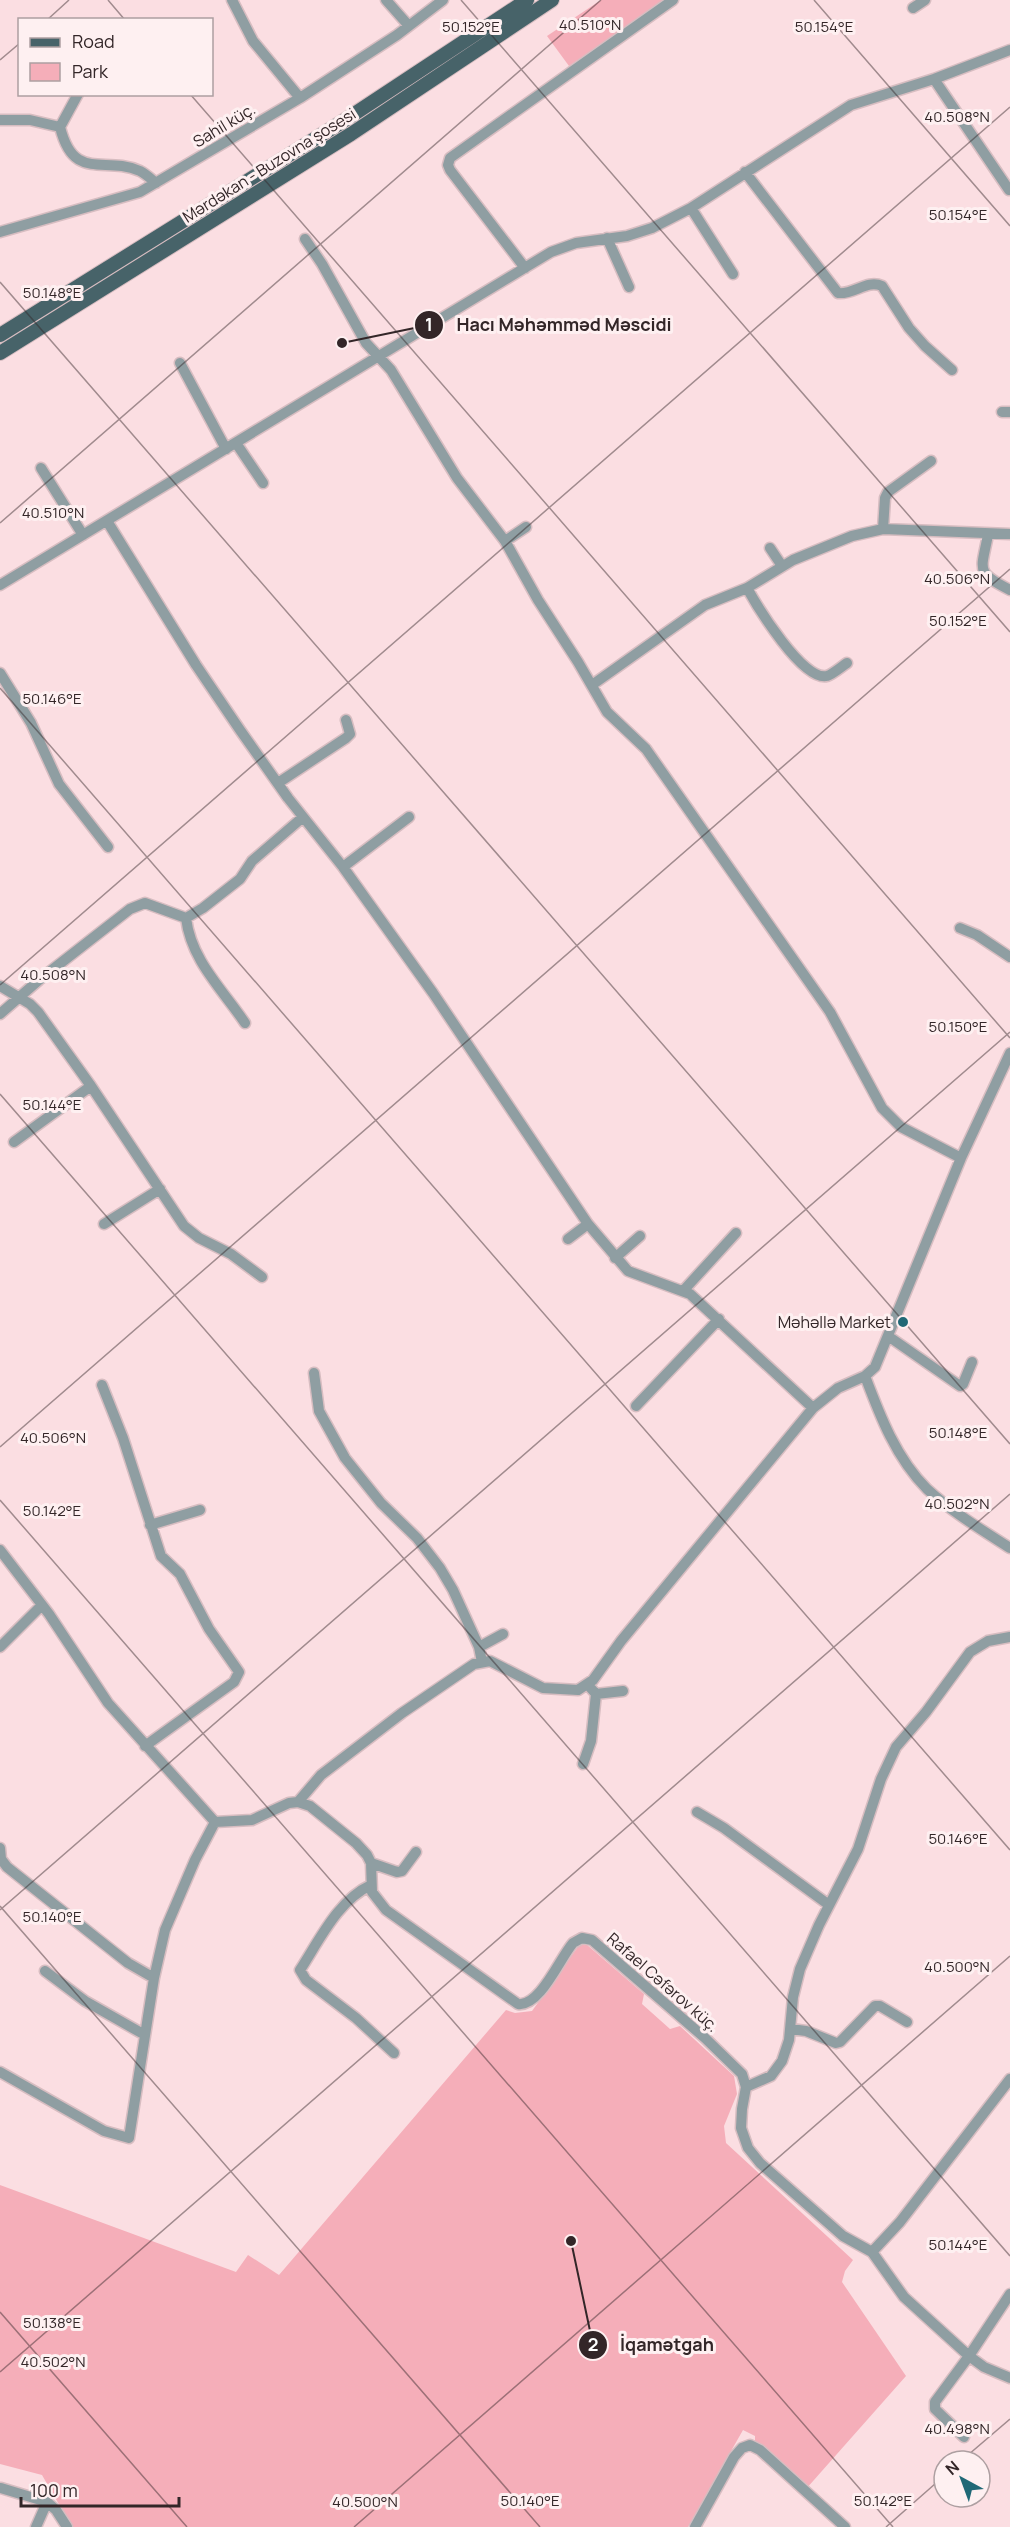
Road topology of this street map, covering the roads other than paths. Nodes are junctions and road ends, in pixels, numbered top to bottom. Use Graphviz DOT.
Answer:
graph roads {
  1 [pos="232,0"];
  2 [pos="386,0"];
  3 [pos="443,0"];
  4 [pos="527,0"];
  5 [pos="552,0"];
  6 [pos="673,0"];
  7 [pos="925,0"];
  8 [pos="913,8"];
  9 [pos="409,26"];
  10 [pos="1010,50"];
  11 [pos="934,79"];
  12 [pos="77,96"];
  13 [pos="300,98"];
  14 [pos="0,120"];
  15 [pos="60,127"];
  16 [pos="745,172"];
  17 [pos="156,183"];
  18 [pos="1009,190"];
  19 [pos="691,208"];
  20 [pos="0,232"];
  21 [pos="305,238"];
  22 [pos="607,238"];
  23 [pos="525,268"];
  24 [pos="732,274"];
  25 [pos="629,287"];
  26 [pos="0,335"];
  27 [pos="0,353"];
  28 [pos="378,357"];
  29 [pos="180,363"];
  30 [pos="952,370"];
  31 [pos="231,446"];
  32 [pos="931,461"];
  33 [pos="41,468"];
  34 [pos="263,483"];
  35 [pos="107,521"];
  36 [pos="526,527"];
  37 [pos="884,529"];
  38 [pos="1010,534"];
  39 [pos="82,535"];
  40 [pos="988,535"];
  41 [pos="505,541"];
  42 [pos="770,548"];
  43 [pos="782,566"];
  44 [pos="0,585"];
  45 [pos="747,588"];
  46 [pos="1010,590"];
  47 [pos="847,663"];
  48 [pos="0,673"];
  49 [pos="592,685"];
  50 [pos="346,720"];
  51 [pos="278,783"];
  52 [pos="303,817"];
  53 [pos="409,817"];
  54 [pos="108,847"];
  55 [pos="343,867"];
  56 [pos="186,918"];
  57 [pos="960,928"];
  58 [pos="1010,957"];
  59 [pos="0,986"];
  60 [pos="20,997"];
  61 [pos="0,1014"];
  62 [pos="245,1023"];
  63 [pos="1010,1053"];
  64 [pos="91,1086"];
  65 [pos="14,1142"];
  66 [pos="961,1158"];
  67 [pos="160,1189"];
  68 [pos="104,1224"];
  69 [pos="588,1224"];
  70 [pos="735,1233"];
  71 [pos="640,1236"];
  72 [pos="568,1239"];
  73 [pos="615,1258"];
  74 [pos="262,1277"];
  75 [pos="683,1291"];
  76 [pos="719,1319"];
  77 [pos="888,1336"];
  78 [pos="972,1362"];
  79 [pos="314,1373"];
  80 [pos="865,1376"];
  81 [pos="102,1384"];
  82 [pos="636,1407"];
  83 [pos="813,1407"];
  84 [pos="200,1510"];
  85 [pos="150,1525"];
  86 [pos="1010,1548"];
  87 [pos="0,1550"];
  88 [pos="42,1605"];
  89 [pos="503,1634"];
  90 [pos="1010,1637"];
  91 [pos="0,1647"];
  92 [pos="479,1647"];
  93 [pos="482,1662"];
  94 [pos="588,1685"];
  95 [pos="623,1691"];
  96 [pos="596,1694"];
  97 [pos="145,1746"];
  98 [pos="583,1764"];
  99 [pos="298,1802"];
  100 [pos="697,1812"];
  101 [pos="214,1822"];
  102 [pos="0,1848"];
  103 [pos="416,1852"];
  104 [pos="371,1863"];
  105 [pos="371,1885"];
  106 [pos="829,1905"];
  107 [pos="45,1971"];
  108 [pos="154,1978"];
  109 [pos="907,2022"];
  110 [pos="790,2029"];
  111 [pos="145,2035"];
  112 [pos="394,2053"];
  113 [pos="0,2072"];
  114 [pos="1010,2079"];
  115 [pos="746,2087"];
  116 [pos="872,2252"];
  117 [pos="1010,2294"];
  118 [pos="969,2356"];
  119 [pos="1010,2378"];
  120 [pos="964,2437"];
  121 [pos="1,2488"];
  122 [pos="47,2502"];
  123 [pos="36,2527"];
  124 [pos="67,2527"];
  125 [pos="695,2527"];
  126 [pos="845,2527"];
  1 -- 13 [label="street"];
  2 -- 9 [label="street"];
  3 -- 9 [label="street, Sahil küç."];
  4 -- 26 [label="main road, Mərdəkan - Buzovna şosesi"];
  5 -- 27 [label="main road, Mərdəkan - Buzovna şosesi"];
  6 -- 23 [label="street"];
  7 -- 8 [label="street"];
  9 -- 13 [label="street, Sahil küç."];
  10 -- 11 [label="street"];
  11 -- 16 [label="street"];
  11 -- 18 [label="street"];
  12 -- 15 [label="street"];
  13 -- 17 [label="street, Sahil küç."];
  14 -- 15 [label="street"];
  15 -- 17 [label="street"];
  16 -- 19 [label="street"];
  16 -- 30 [label="street"];
  17 -- 20 [label="street, Sahil küç."];
  19 -- 22 [label="street"];
  19 -- 24 [label="street"];
  21 -- 28 [label="street"];
  22 -- 23 [label="street"];
  22 -- 25 [label="street"];
  23 -- 28 [label="street"];
  28 -- 31 [label="street"];
  28 -- 41 [label="street"];
  29 -- 31 [label="street"];
  31 -- 34 [label="street"];
  31 -- 35 [label="street"];
  32 -- 37 [label="street"];
  33 -- 39 [label="street"];
  35 -- 39 [label="street"];
  35 -- 51 [label="street"];
  36 -- 41 [label="street"];
  37 -- 40 [label="street"];
  37 -- 43 [label="street"];
  38 -- 40 [label="street"];
  39 -- 44 [label="street"];
  40 -- 46 [label="street"];
  41 -- 49 [label="street"];
  42 -- 43 [label="street"];
  43 -- 45 [label="street"];
  45 -- 47 [label="street"];
  45 -- 49 [label="street"];
  48 -- 54 [label="street"];
  49 -- 66 [label="street"];
  50 -- 51 [label="street"];
  51 -- 52 [label="street"];
  52 -- 55 [label="street"];
  52 -- 56 [label="street"];
  53 -- 55 [label="street"];
  55 -- 69 [label="street"];
  56 -- 60 [label="street"];
  56 -- 62 [label="street"];
  57 -- 58 [label="street"];
  59 -- 60 [label="street"];
  60 -- 61 [label="street"];
  60 -- 64 [label="street"];
  63 -- 66 [label="street"];
  64 -- 65 [label="street"];
  64 -- 67 [label="street"];
  66 -- 77 [label="street"];
  67 -- 68 [label="street"];
  67 -- 74 [label="street"];
  69 -- 72 [label="street"];
  69 -- 73 [label="street"];
  70 -- 75 [label="street"];
  71 -- 73 [label="street"];
  73 -- 75 [label="street"];
  75 -- 76 [label="street"];
  76 -- 82 [label="street"];
  76 -- 83 [label="street"];
  77 -- 78 [label="street"];
  77 -- 80 [label="street"];
  79 -- 92 [label="street"];
  80 -- 83 [label="street"];
  80 -- 86 [label="street"];
  81 -- 85 [label="street"];
  83 -- 94 [label="street"];
  84 -- 85 [label="street"];
  85 -- 97 [label="street"];
  87 -- 88 [label="street"];
  88 -- 91 [label="street"];
  88 -- 97 [label="street"];
  89 -- 92 [label="street"];
  90 -- 106 [label="street"];
  92 -- 93 [label="street"];
  93 -- 94 [label="street"];
  93 -- 99 [label="street"];
  94 -- 96 [label="street"];
  95 -- 96 [label="street"];
  96 -- 98 [label="street"];
  97 -- 101 [label="street"];
  99 -- 101 [label="street"];
  99 -- 104 [label="street"];
  100 -- 106 [label="street"];
  101 -- 108 [label="street"];
  102 -- 108 [label="street"];
  103 -- 104 [label="street"];
  104 -- 105 [label="street, Rafael Cəfərov küç."];
  105 -- 112 [label="street"];
  105 -- 115 [label="street, Rafael Cəfərov küç."];
  106 -- 110 [label="street"];
  107 -- 111 [label="street"];
  108 -- 111 [label="street"];
  109 -- 110 [label="street"];
  110 -- 115 [label="street"];
  111 -- 113 [label="street"];
  114 -- 116 [label="street"];
  115 -- 116 [label="street"];
  116 -- 118 [label="street"];
  117 -- 118 [label="street"];
  118 -- 119 [label="street"];
  118 -- 120 [label="street"];
  121 -- 122 [label="street"];
  122 -- 123 [label="street"];
  122 -- 124 [label="street"];
  125 -- 126 [label="street"];
}
